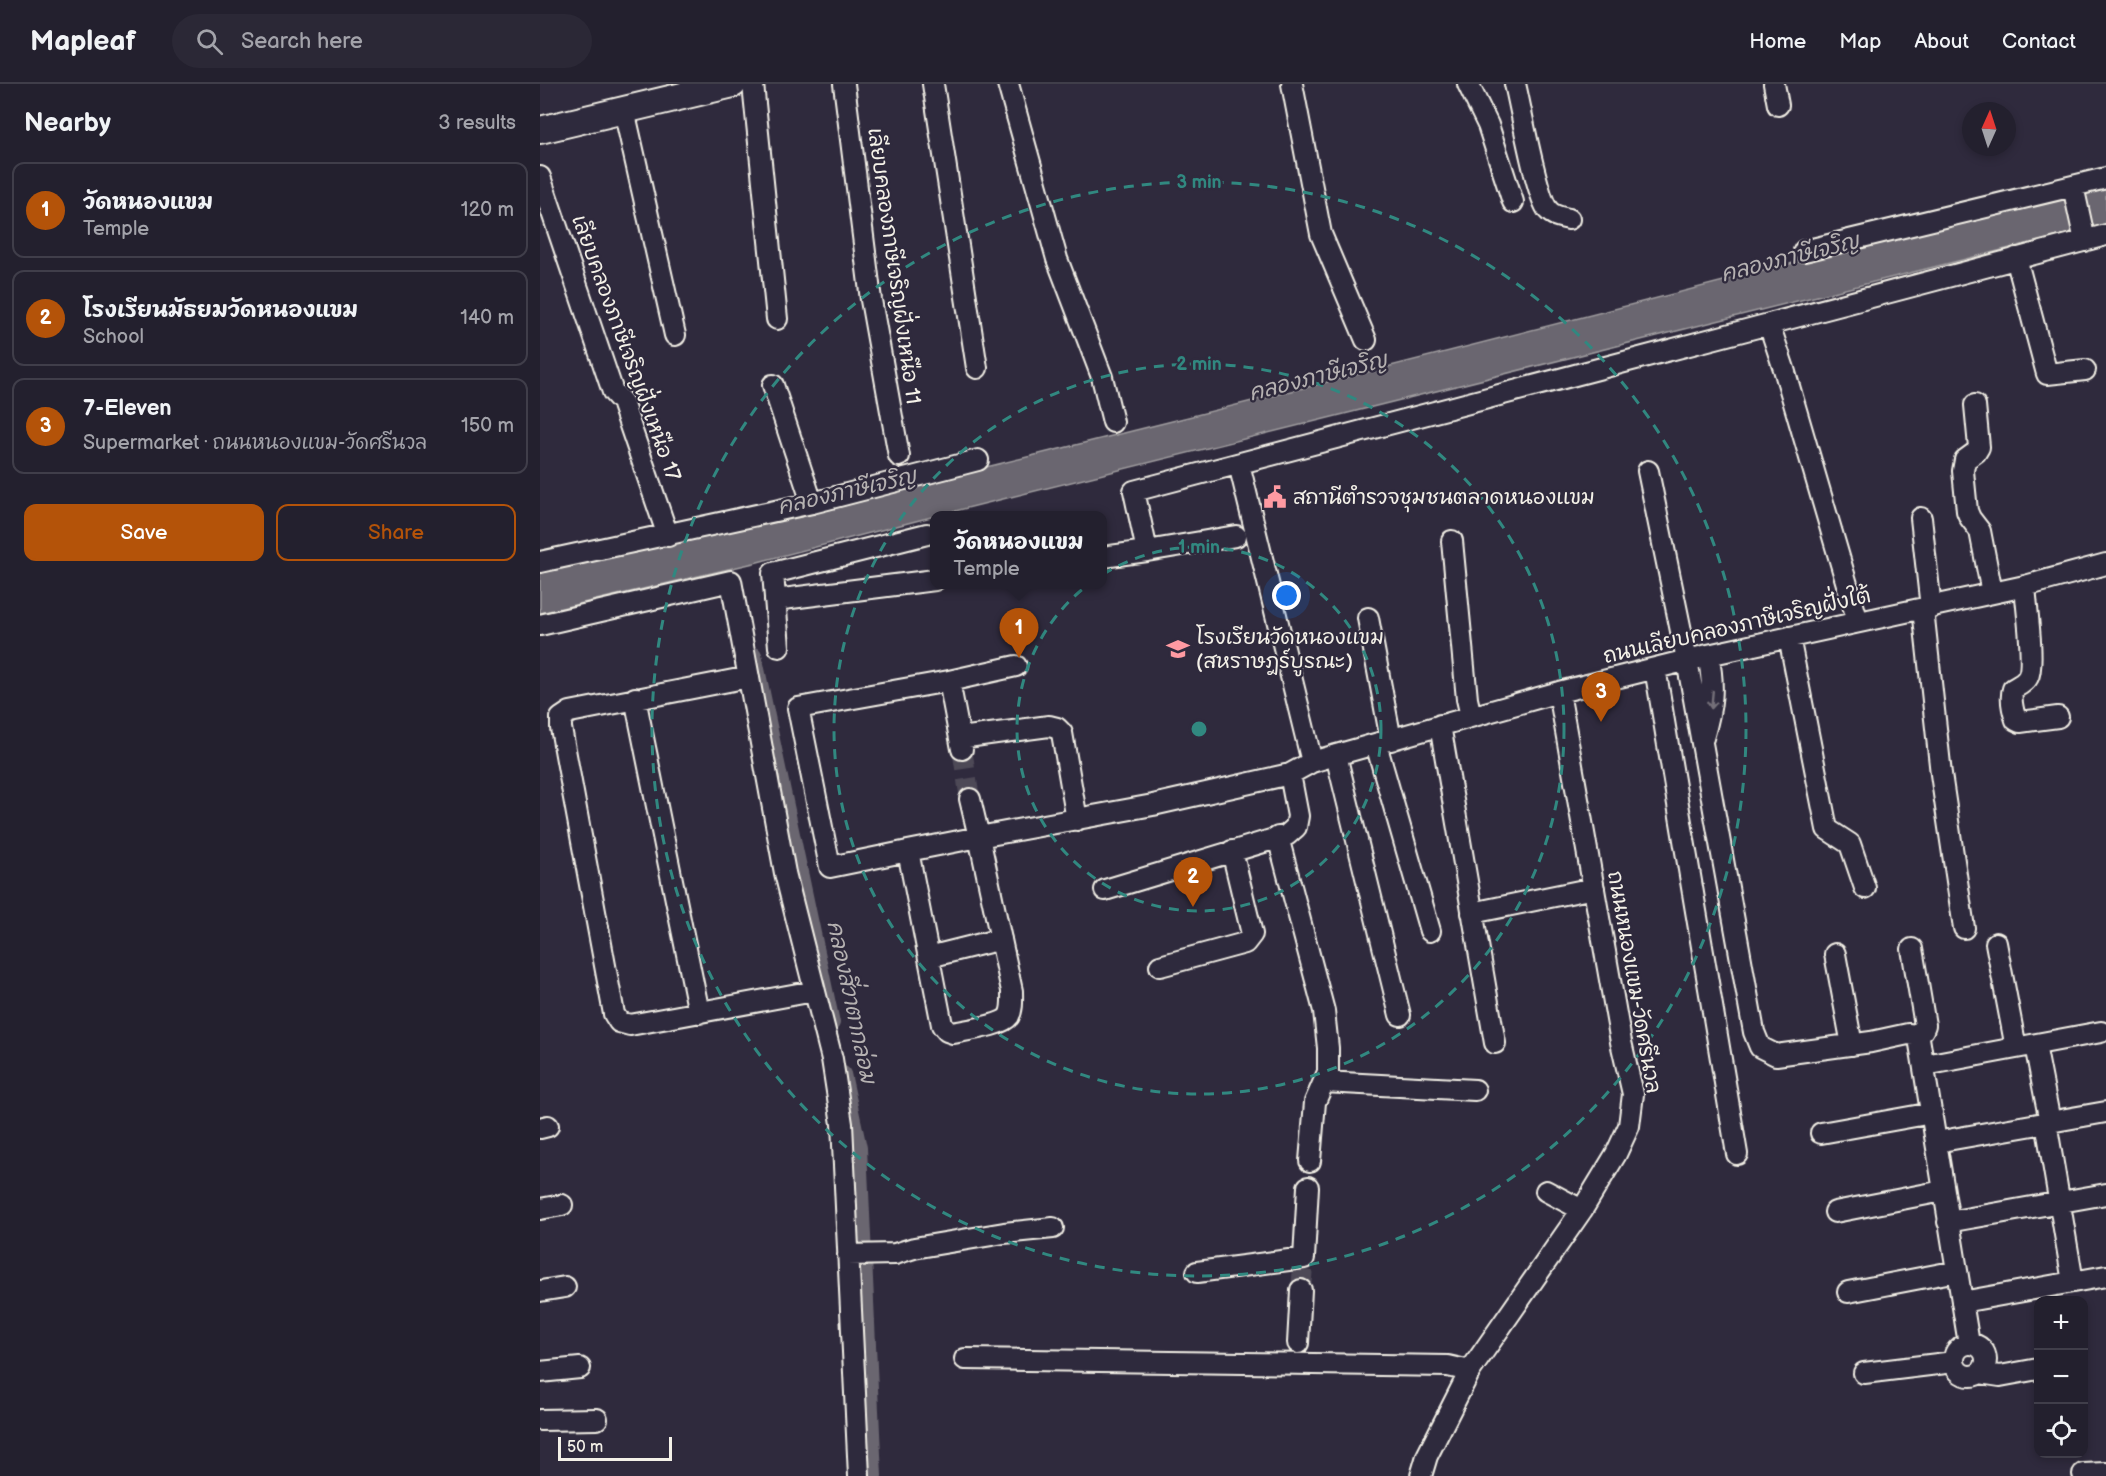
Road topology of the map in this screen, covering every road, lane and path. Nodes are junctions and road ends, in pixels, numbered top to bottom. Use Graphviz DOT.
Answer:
graph roads {
  1 [pos="733,84"];
  2 [pos="753,84"];
  3 [pos="844,84"];
  4 [pos="933,84"];
  5 [pos="1008,84"];
  6 [pos="1292,84"];
  7 [pos="1468,84"];
  8 [pos="1515,84"];
  9 [pos="1774,84"];
  10 [pos="702,88"];
  11 [pos="1778,105"];
  12 [pos="624,110"];
  13 [pos="540,130"];
  14 [pos="540,177"];
  15 [pos="2106,178"];
  16 [pos="2073,188"];
  17 [pos="1513,202"];
  18 [pos="1569,219"];
  19 [pos="2106,235"];
  20 [pos="2084,237"];
  21 [pos="1804,251"];
  22 [pos="2016,258"];
  23 [pos="777,319"];
  24 [pos="1769,324"];
  25 [pos="675,334"];
  26 [pos="1366,340"];
  27 [pos="977,368"];
  28 [pos="2085,370"];
  29 [pos="773,385"];
  30 [pos="1975,405"];
  31 [pos="1113,422"];
  32 [pos="899,456"];
  33 [pos="978,459"];
  34 [pos="1239,464"];
  35 [pos="1648,471"];
  36 [pos="812,503"];
  37 [pos="1921,518"];
  38 [pos="927,534"];
  39 [pos="668,536"];
  40 [pos="1236,536"];
  41 [pos="1452,541"];
  42 [pos="1147,551"];
  43 [pos="1107,556"];
  44 [pos="540,562"];
  45 [pos="2106,564"];
  46 [pos="930,581"];
  47 [pos="2025,586"];
  48 [pos="1992,593"];
  49 [pos="774,600"];
  50 [pos="1927,608"];
  51 [pos="1368,618"];
  52 [pos="1858,622"];
  53 [pos="540,625"];
  54 [pos="1789,637"];
  55 [pos="779,647"];
  56 [pos="1708,655"];
  57 [pos="1687,660"];
  58 [pos="1016,666"];
  59 [pos="1655,668"];
  60 [pos="748,677"];
  61 [pos="949,681"];
  62 [pos="1558,692"];
  63 [pos="634,698"];
  64 [pos="1471,716"];
  65 [pos="2058,717"];
  66 [pos="1440,725"];
  67 [pos="1383,742"];
  68 [pos="1702,744"];
  69 [pos="1336,755"];
  70 [pos="1312,762"];
  71 [pos="1290,774"];
  72 [pos="970,799"];
  73 [pos="1077,820"];
  74 [pos="979,837"];
  75 [pos="1278,837"];
  76 [pos="908,851"];
  77 [pos="1232,851"];
  78 [pos="1594,888"];
  79 [pos="1865,888"];
  80 [pos="1105,891"];
  81 [pos="1472,913"];
  82 [pos="1964,928"];
  83 [pos="1430,930"];
  84 [pos="1001,939"];
  85 [pos="1996,943"];
  86 [pos="1912,949"];
  87 [pos="1836,954"];
  88 [pos="929,957"];
  89 [pos="1160,966"];
  90 [pos="814,992"];
  91 [pos="699,1013"];
  92 [pos="1400,1015"];
  93 [pos="2101,1032"];
  94 [pos="1916,1035"];
  95 [pos="1495,1043"];
  96 [pos="1852,1045"];
  97 [pos="2025,1046"];
  98 [pos="1925,1065"];
  99 [pos="1323,1082"];
  100 [pos="1475,1090"];
  101 [pos="2106,1112"];
  102 [pos="1932,1113"];
  103 [pos="2048,1122"];
  104 [pos="1821,1133"];
  105 [pos="1936,1142"];
  106 [pos="1737,1154"];
  107 [pos="1310,1161"];
  108 [pos="1308,1187"];
  109 [pos="1546,1191"];
  110 [pos="1943,1191"];
  111 [pos="2106,1194"];
  112 [pos="2060,1202"];
  113 [pos="562,1205"];
  114 [pos="540,1209"];
  115 [pos="1582,1210"];
  116 [pos="1835,1212"];
  117 [pos="1948,1222"];
  118 [pos="1053,1228"];
  119 [pos="856,1255"];
  120 [pos="1957,1271"];
  121 [pos="1197,1272"];
  122 [pos="2106,1276"];
  123 [pos="2073,1282"];
  124 [pos="565,1287"];
  125 [pos="1301,1290"];
  126 [pos="540,1291"];
  127 [pos="1848,1292"];
  128 [pos="1962,1302"];
  129 [pos="1298,1343"];
  130 [pos="1969,1344"];
  131 [pos="965,1359"];
  132 [pos="1954,1362"];
  133 [pos="580,1368"];
  134 [pos="2034,1370"];
  135 [pos="1470,1371"];
  136 [pos="540,1372"];
  137 [pos="1864,1373"];
  138 [pos="1980,1373"];
  139 [pos="597,1419"];
  140 [pos="540,1420"];
  141 [pos="2106,1473"];
  142 [pos="2083,1474"];
  143 [pos="859,1476"];
  144 [pos="1421,1476"];
  1 -- 10 [label="main road"];
  2 -- 23 [label="street"];
  3 -- 32 [label="street, เลียบคลองภาษีเจริญฝั่งเหนือ 11"];
  4 -- 27 [label="street"];
  5 -- 31 [label="street"];
  6 -- 26 [label="street"];
  7 -- 17 [label="street"];
  8 -- 18 [label="street"];
  9 -- 11 [label="street"];
  10 -- 12 [label="main road"];
  12 -- 13 [label="main road"];
  12 -- 25 [label="street"];
  14 -- 39 [label="street, เลียบคลองภาษีเจริญฝั่งเหนือ 17"];
  15 -- 16 [label="street"];
  16 -- 20 [label="street"];
  16 -- 21 [label="street"];
  19 -- 20 [label="street"];
  20 -- 22 [label="street"];
  22 -- 24 [label="street"];
  22 -- 28 [label="street"];
  24 -- 34 [label="street"];
  24 -- 52 [label="street"];
  29 -- 36 [label="street"];
  30 -- 48 [label="street"];
  33 -- 36 [label="street"];
  34 -- 42 [label="street"];
  34 -- 70 [label="street"];
  35 -- 57 [label="street"];
  36 -- 39 [label="street"];
  37 -- 50 [label="street"];
  38 -- 49 [label="street"];
  39 -- 44 [label="street"];
  40 -- 42 [label="street"];
  41 -- 64 [label="street"];
  42 -- 43 [label="street"];
  45 -- 47 [label="street, ถนนเลียบคลองภาษีเจริญฝั่งใต้"];
  46 -- 49 [label="street"];
  47 -- 48 [label="street, ถนนเลียบคลองภาษีเจริญฝั่งใต้"];
  47 -- 65 [label="street"];
  48 -- 50 [label="street, ถนนเลียบคลองภาษีเจริญฝั่งใต้"];
  49 -- 55 [label="street"];
  50 -- 52 [label="street, ถนนเลียบคลองภาษีเจริญฝั่งใต้"];
  50 -- 82 [label="street"];
  51 -- 67 [label="street"];
  52 -- 54 [label="street, ถนนเลียบคลองภาษีเจริญฝั่งใต้"];
  53 -- 60 [label="street"];
  54 -- 56 [label="street, ถนนเลียบคลองภาษีเจริญฝั่งใต้"];
  54 -- 79 [label="street"];
  56 -- 57 [label="street, ถนนเลียบคลองภาษีเจริญฝั่งใต้"];
  56 -- 68 [label="street, one-way"];
  57 -- 59 [label="street, ถนนเลียบคลองภาษีเจริญฝั่งใต้"];
  57 -- 68 [label="street"];
  58 -- 61 [label="street"];
  59 -- 62 [label="street, ถนนเลียบคลองภาษีเจริญฝั่งใต้"];
  59 -- 106 [label="street"];
  60 -- 63 [label="street"];
  60 -- 90 [label="street"];
  61 -- 73 [label="street"];
  61 -- 76 [label="street, ถนนเลียบคลองภาษีเจริญฝั่งใต้"];
  62 -- 64 [label="street, ถนนเลียบคลองภาษีเจริญฝั่งใต้"];
  62 -- 78 [label="street, ถนนหนองแขม-วัดศรีนวล"];
  63 -- 91 [label="street"];
  63 -- 91 [label="street"];
  64 -- 66 [label="street, ถนนเลียบคลองภาษีเจริญฝั่งใต้"];
  66 -- 67 [label="street, ถนนเลียบคลองภาษีเจริญฝั่งใต้"];
  66 -- 81 [label="street"];
  67 -- 69 [label="street, ถนนเลียบคลองภาษีเจริญฝั่งใต้"];
  67 -- 83 [label="street"];
  68 -- 96 [label="street"];
  69 -- 70 [label="street, ถนนเลียบคลองภาษีเจริญฝั่งใต้"];
  69 -- 92 [label="street"];
  70 -- 71 [label="street, ถนนเลียบคลองภาษีเจริญฝั่งใต้"];
  71 -- 73 [label="street, ถนนเลียบคลองภาษีเจริญฝั่งใต้"];
  71 -- 75 [label="street"];
  72 -- 74 [label="street"];
  73 -- 74 [label="street, ถนนเลียบคลองภาษีเจริญฝั่งใต้"];
  74 -- 76 [label="street, ถนนเลียบคลองภาษีเจริญฝั่งใต้"];
  74 -- 84 [label="street"];
  75 -- 77 [label="street"];
  75 -- 99 [label="street"];
  76 -- 88 [label="street"];
  77 -- 80 [label="street"];
  77 -- 89 [label="street"];
  78 -- 81 [label="street"];
  78 -- 115 [label="street, ถนนหนองแขม-วัดศรีนวล"];
  81 -- 95 [label="street"];
  84 -- 88 [label="street"];
  84 -- 88 [label="street"];
  85 -- 97 [label="street"];
  86 -- 94 [label="street"];
  87 -- 96 [label="street"];
  90 -- 91 [label="street"];
  90 -- 119 [label="street"];
  93 -- 97 [label="street"];
  94 -- 96 [label="street"];
  94 -- 98 [label="street"];
  97 -- 98 [label="street"];
  97 -- 103 [label="street"];
  98 -- 102 [label="street"];
  99 -- 100 [label="street"];
  99 -- 107 [label="street"];
  101 -- 103 [label="street"];
  102 -- 104 [label="street"];
  102 -- 105 [label="street"];
  103 -- 105 [label="street"];
  103 -- 112 [label="street"];
  105 -- 110 [label="street"];
  108 -- 121 [label="street"];
  109 -- 115 [label="street"];
  110 -- 116 [label="street"];
  110 -- 117 [label="street"];
  111 -- 112 [label="street"];
  112 -- 117 [label="street"];
  112 -- 123 [label="street"];
  113 -- 114 [label="street"];
  115 -- 135 [label="street, ถนนหนองแขม-วัดศรีนวล"];
  117 -- 120 [label="street"];
  118 -- 119 [label="street"];
  119 -- 143 [label="street"];
  120 -- 127 [label="street"];
  120 -- 128 [label="street"];
  122 -- 123 [label="street"];
  123 -- 128 [label="street"];
  124 -- 126 [label="street"];
  125 -- 129 [label="street"];
  128 -- 130 [label="street"];
  130 -- 132 [label="street"];
  130 -- 138 [label="street"];
  131 -- 135 [label="street"];
  132 -- 137 [label="street"];
  132 -- 138 [label="street"];
  133 -- 136 [label="street"];
  134 -- 138 [label="street"];
  135 -- 144 [label="street, ถนนหนองแขม-วัดศรีนวล"];
  139 -- 140 [label="street"];
  141 -- 142 [label="street"];
}
